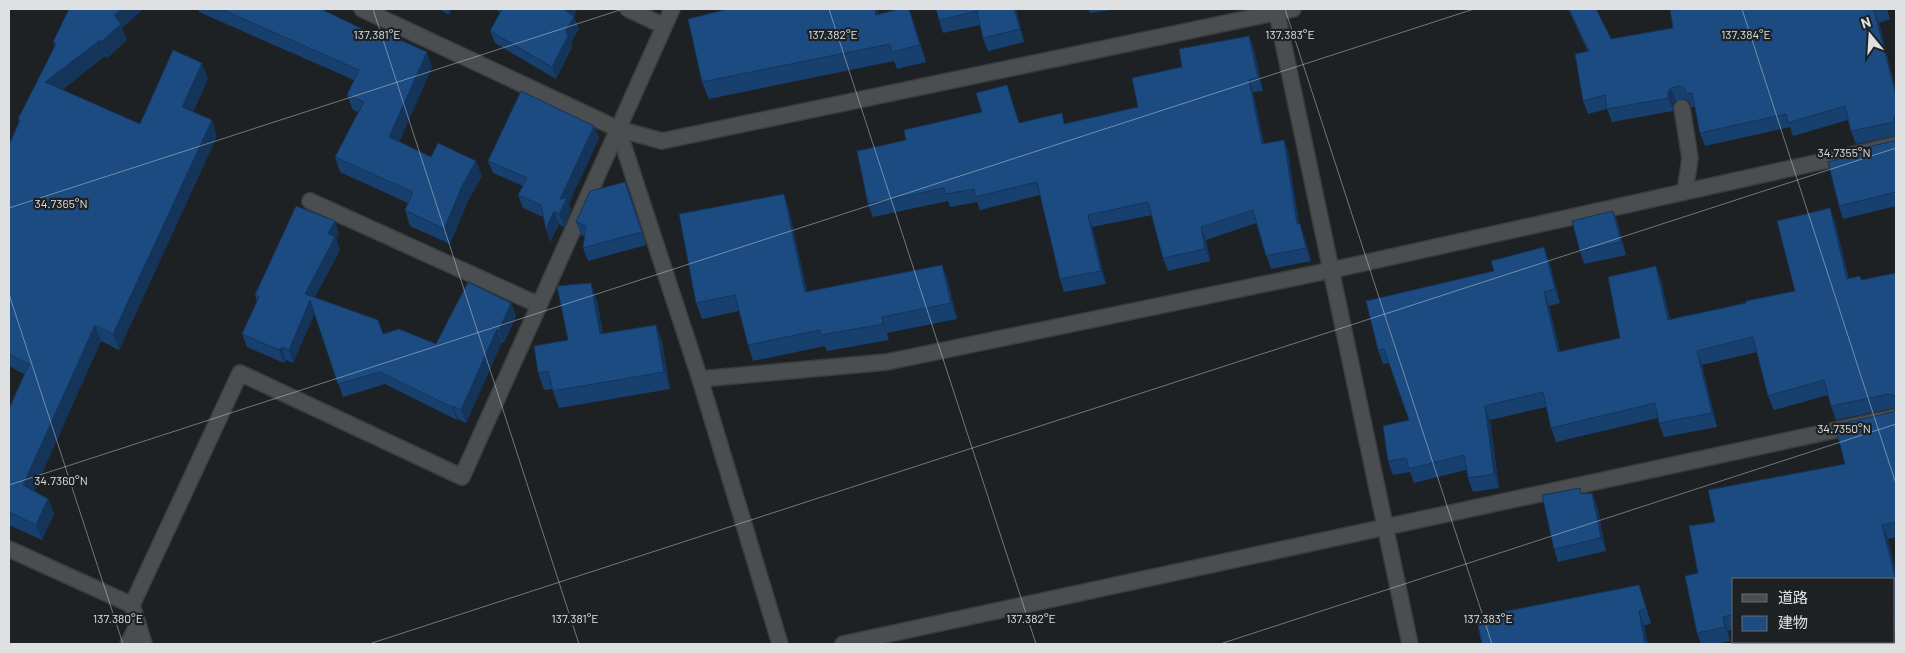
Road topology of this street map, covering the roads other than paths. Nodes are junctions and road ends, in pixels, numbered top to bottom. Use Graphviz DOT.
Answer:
graph roads {
  1 [pos="362,9"];
  2 [pos="628,9"];
  3 [pos="672,9"];
  4 [pos="1293,9"];
  5 [pos="1277,10"];
  6 [pos="664,26"];
  7 [pos="1682,108"];
  8 [pos="618,129"];
  9 [pos="1896,145"];
  10 [pos="1685,192"];
  11 [pos="310,201"];
  12 [pos="1332,270"];
  13 [pos="539,305"];
  14 [pos="700,379"];
  15 [pos="1896,417"];
  16 [pos="1385,527"];
  17 [pos="9,549"];
  18 [pos="132,606"];
  19 [pos="138,624"];
  20 [pos="128,644"];
  21 [pos="144,644"];
  22 [pos="780,644"];
  23 [pos="843,644"];
  24 [pos="1410,644"];
  1 -- 8 [label="street"];
  2 -- 6 [label="street"];
  3 -- 6 [label="street"];
  4 -- 5 [label="street"];
  5 -- 8 [label="street"];
  5 -- 12 [label="street"];
  6 -- 8 [label="street"];
  7 -- 10 [label="street"];
  8 -- 13 [label="street"];
  8 -- 14 [label="street"];
  9 -- 10 [label="street"];
  10 -- 12 [label="street"];
  11 -- 13 [label="street"];
  12 -- 14 [label="street"];
  12 -- 16 [label="street"];
  13 -- 18 [label="street"];
  14 -- 22 [label="street"];
  15 -- 16 [label="street"];
  16 -- 23 [label="street"];
  16 -- 24 [label="street"];
  17 -- 18 [label="street"];
  18 -- 19 [label="street"];
  19 -- 20 [label="street"];
  19 -- 21 [label="street"];
}
